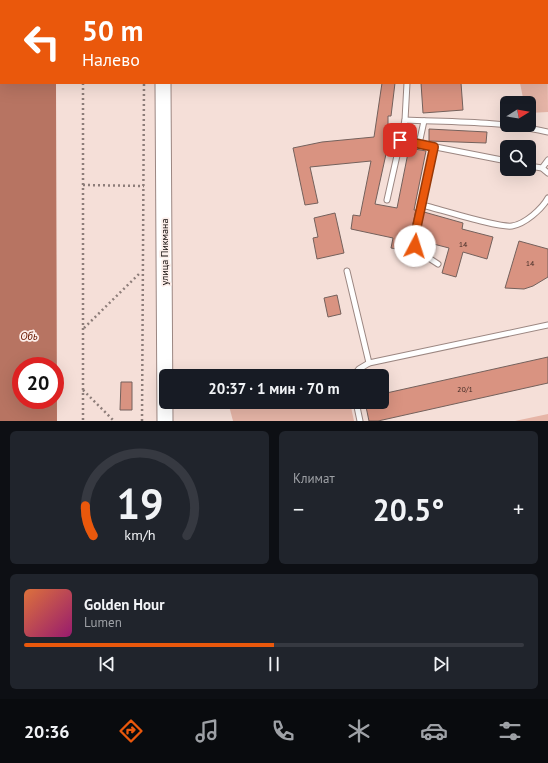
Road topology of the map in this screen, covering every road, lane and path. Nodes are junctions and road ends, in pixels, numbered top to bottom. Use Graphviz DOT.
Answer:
graph roads {
  1 [pos="83,84"];
  2 [pos="163,84"];
  3 [pos="407,84"];
  4 [pos="144,85"];
  5 [pos="405,120"];
  6 [pos="424,121"];
  7 [pos="548,132"];
  8 [pos="400,140"];
  9 [pos="419,144"];
  10 [pos="434,147"];
  11 [pos="500,160"];
  12 [pos="548,160"];
  13 [pos="536,167"];
  14 [pos="542,168"];
  15 [pos="548,173"];
  16 [pos="83,185"];
  17 [pos="144,186"];
  18 [pos="548,198"];
  19 [pos="387,200"];
  20 [pos="422,205"];
  21 [pos="438,264"];
  22 [pos="142,271"];
  23 [pos="347,271"];
  24 [pos="548,325"];
  25 [pos="84,328"];
  26 [pos="369,363"];
  27 [pos="359,369"];
  28 [pos="82,389"];
  29 [pos="357,409"];
  30 [pos="83,421"];
  31 [pos="114,421"];
  32 [pos="142,421"];
  33 [pos="165,421"];
  34 [pos="360,421"];
  1 -- 16 [label="path"];
  2 -- 33 [label="street, улица Пикмана"];
  3 -- 5 [label="lane"];
  4 -- 17 [label="path"];
  5 -- 6 [label="lane"];
  5 -- 8 [label="lane"];
  6 -- 7 [label="lane"];
  6 -- 9 [label="lane"];
  8 -- 9 [label="lane"];
  8 -- 19 [label="lane"];
  9 -- 10 [label="lane"];
  10 -- 11 [label="lane"];
  10 -- 20 [label="lane"];
  12 -- 14 [label="lane"];
  13 -- 14 [label="lane"];
  14 -- 15 [label="lane"];
  16 -- 17 [label="path"];
  16 -- 25 [label="path"];
  17 -- 22 [label="path"];
  18 -- 20 [label="lane"];
  20 -- 21 [label="lane"];
  22 -- 25 [label="path"];
  22 -- 32 [label="path"];
  23 -- 26 [label="lane"];
  24 -- 26 [label="lane"];
  25 -- 28 [label="path"];
  26 -- 27 [label="lane"];
  28 -- 30 [label="path"];
  28 -- 31 [label="path"];
  29 -- 34 [label="lane"];
}
